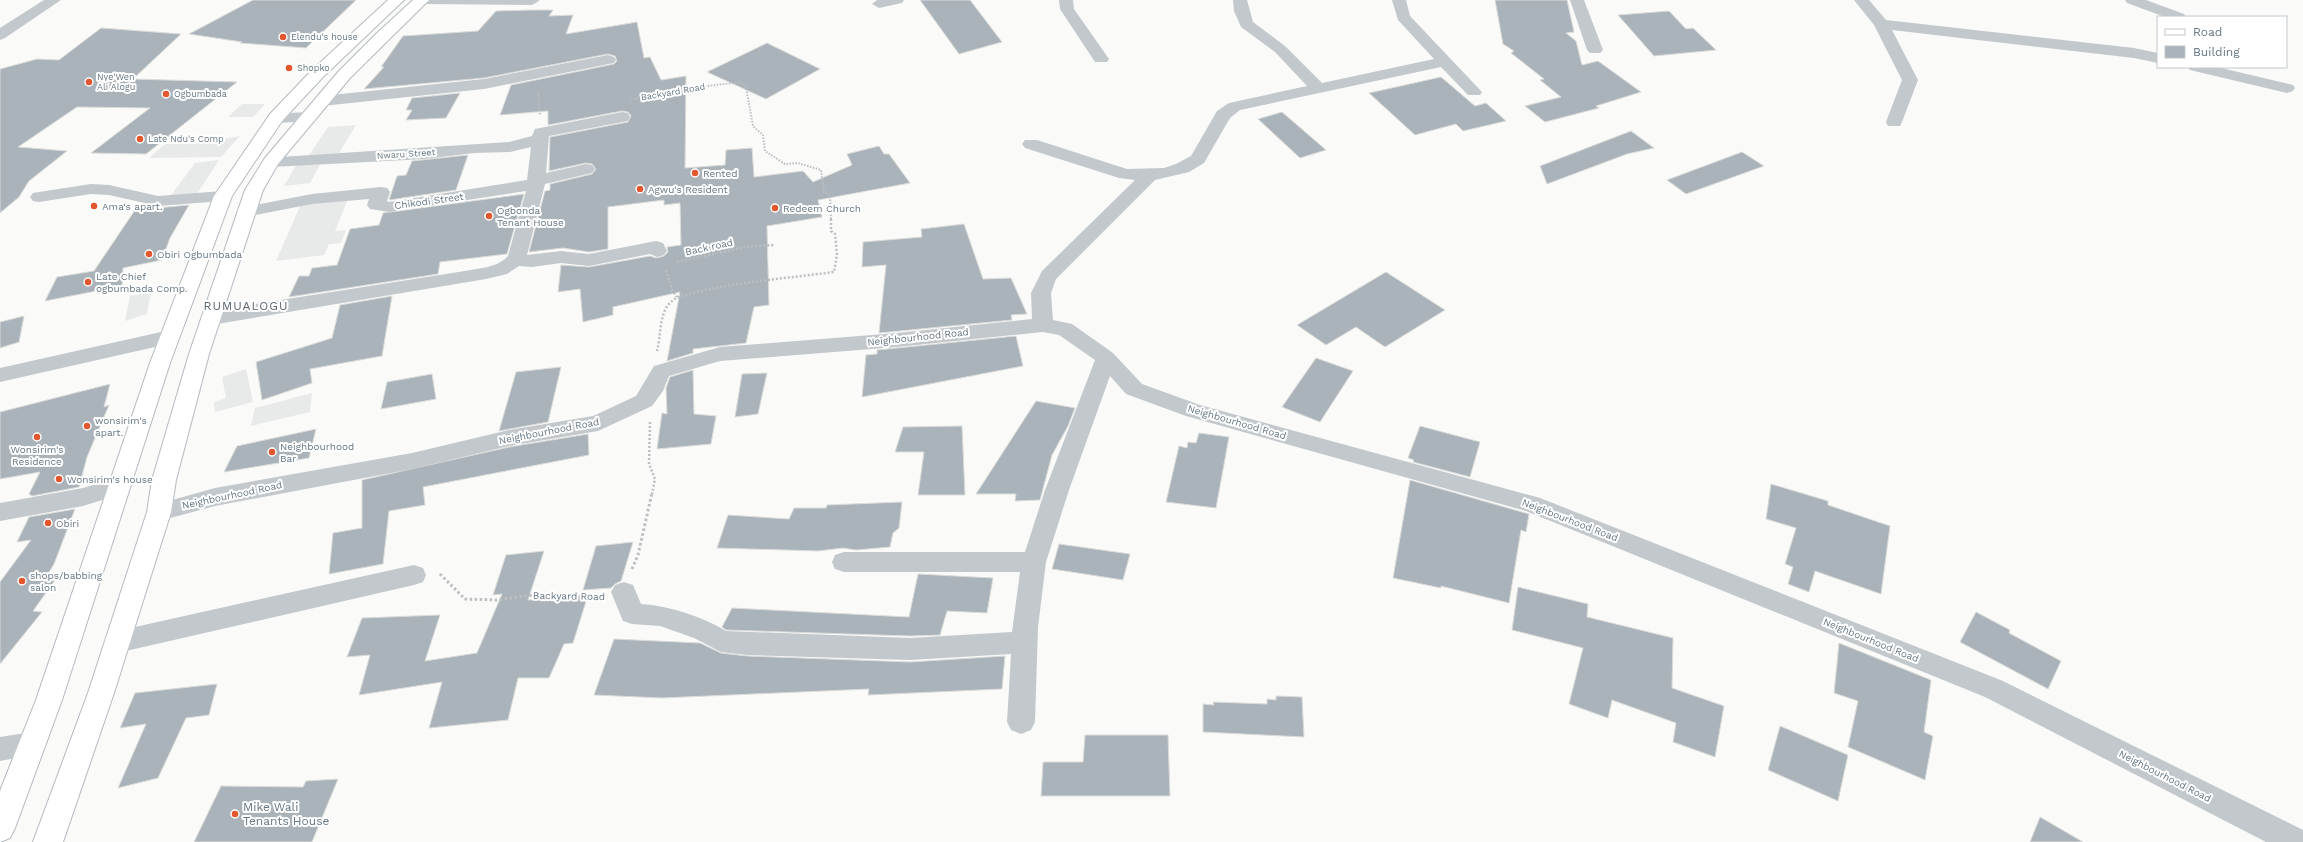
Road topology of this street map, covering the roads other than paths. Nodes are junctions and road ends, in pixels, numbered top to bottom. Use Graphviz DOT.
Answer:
graph roads {
  1 [pos="54,0"];
  2 [pos="397,0"];
  3 [pos="422,0"];
  4 [pos="897,0"];
  5 [pos="1066,0"];
  6 [pos="1240,0"];
  7 [pos="1399,0"];
  8 [pos="1577,0"];
  9 [pos="1860,0"];
  10 [pos="2132,0"];
  11 [pos="532,1"];
  12 [pos="879,4"];
  13 [pos="2176,16"];
  14 [pos="1881,24"];
  15 [pos="0,35"];
  16 [pos="1595,50"];
  17 [pos="2157,58"];
  18 [pos="1101,59"];
  19 [pos="608,60"];
  20 [pos="1445,61"];
  21 [pos="2200,68"];
  22 [pos="1317,87"];
  23 [pos="2287,88"];
  24 [pos="1474,92"];
  25 [pos="315,109"];
  26 [pos="622,117"];
  27 [pos="276,118"];
  28 [pos="1894,122"];
  29 [pos="539,139"];
  30 [pos="1031,144"];
  31 [pos="271,162"];
  32 [pos="586,169"];
  33 [pos="1150,174"];
  34 [pos="536,182"];
  35 [pos="222,196"];
  36 [pos="39,197"];
  37 [pos="245,212"];
  38 [pos="661,258"];
  39 [pos="515,260"];
  40 [pos="211,318"];
  41 [pos="1043,325"];
  42 [pos="170,337"];
  43 [pos="1106,358"];
  44 [pos="0,375"];
  45 [pos="120,486"];
  46 [pos="0,512"];
  47 [pos="159,512"];
  48 [pos="844,562"];
  49 [pos="1034,562"];
  50 [pos="414,575"];
  51 [pos="624,592"];
  52 [pos="117,642"];
  53 [pos="1024,642"];
  54 [pos="1021,722"];
  55 [pos="32,744"];
  56 [pos="0,749"];
  57 [pos="0,828"];
  58 [pos="48,842"];
  59 [pos="2296,842"];
  1 -- 15 [label="street"];
  2 -- 27 [label="main road"];
  3 -- 11 [label="street"];
  3 -- 25 [label="main road"];
  4 -- 12 [label="street"];
  5 -- 18 [label="street"];
  6 -- 22 [label="street"];
  7 -- 20 [label="street"];
  8 -- 16 [label="street"];
  9 -- 14 [label="street"];
  10 -- 13 [label="street"];
  14 -- 17 [label="street"];
  14 -- 28 [label="street"];
  19 -- 25 [label="street"];
  20 -- 22 [label="street"];
  20 -- 24 [label="street"];
  21 -- 23 [label="street"];
  22 -- 33 [label="street"];
  25 -- 27 [label="street"];
  25 -- 31 [label="main road"];
  26 -- 29 [label="street, Nwaru Street"];
  27 -- 35 [label="main road"];
  29 -- 31 [label="street, Nwaru Street"];
  29 -- 34 [label="street"];
  30 -- 33 [label="street"];
  31 -- 37 [label="main road"];
  32 -- 34 [label="street"];
  33 -- 41 [label="street"];
  34 -- 37 [label="street, Chikodi Street"];
  34 -- 39 [label="street"];
  35 -- 36 [label="street"];
  35 -- 42 [label="main road"];
  37 -- 40 [label="main road"];
  38 -- 39 [label="street"];
  39 -- 40 [label="street"];
  40 -- 47 [label="main road"];
  41 -- 43 [label="street, Neighbourhood Road"];
  41 -- 47 [label="street, Neighbourhood Road"];
  42 -- 44 [label="street"];
  42 -- 45 [label="main road"];
  43 -- 49 [label="street"];
  43 -- 59 [label="street, Neighbourhood Road"];
  45 -- 46 [label="street"];
  45 -- 55 [label="main road"];
  47 -- 52 [label="main road"];
  48 -- 49 [label="street"];
  49 -- 53 [label="street"];
  50 -- 52 [label="street"];
  51 -- 53 [label="street"];
  52 -- 58 [label="main road"];
  53 -- 54 [label="street"];
  55 -- 56 [label="street"];
  55 -- 57 [label="main road"];
}
